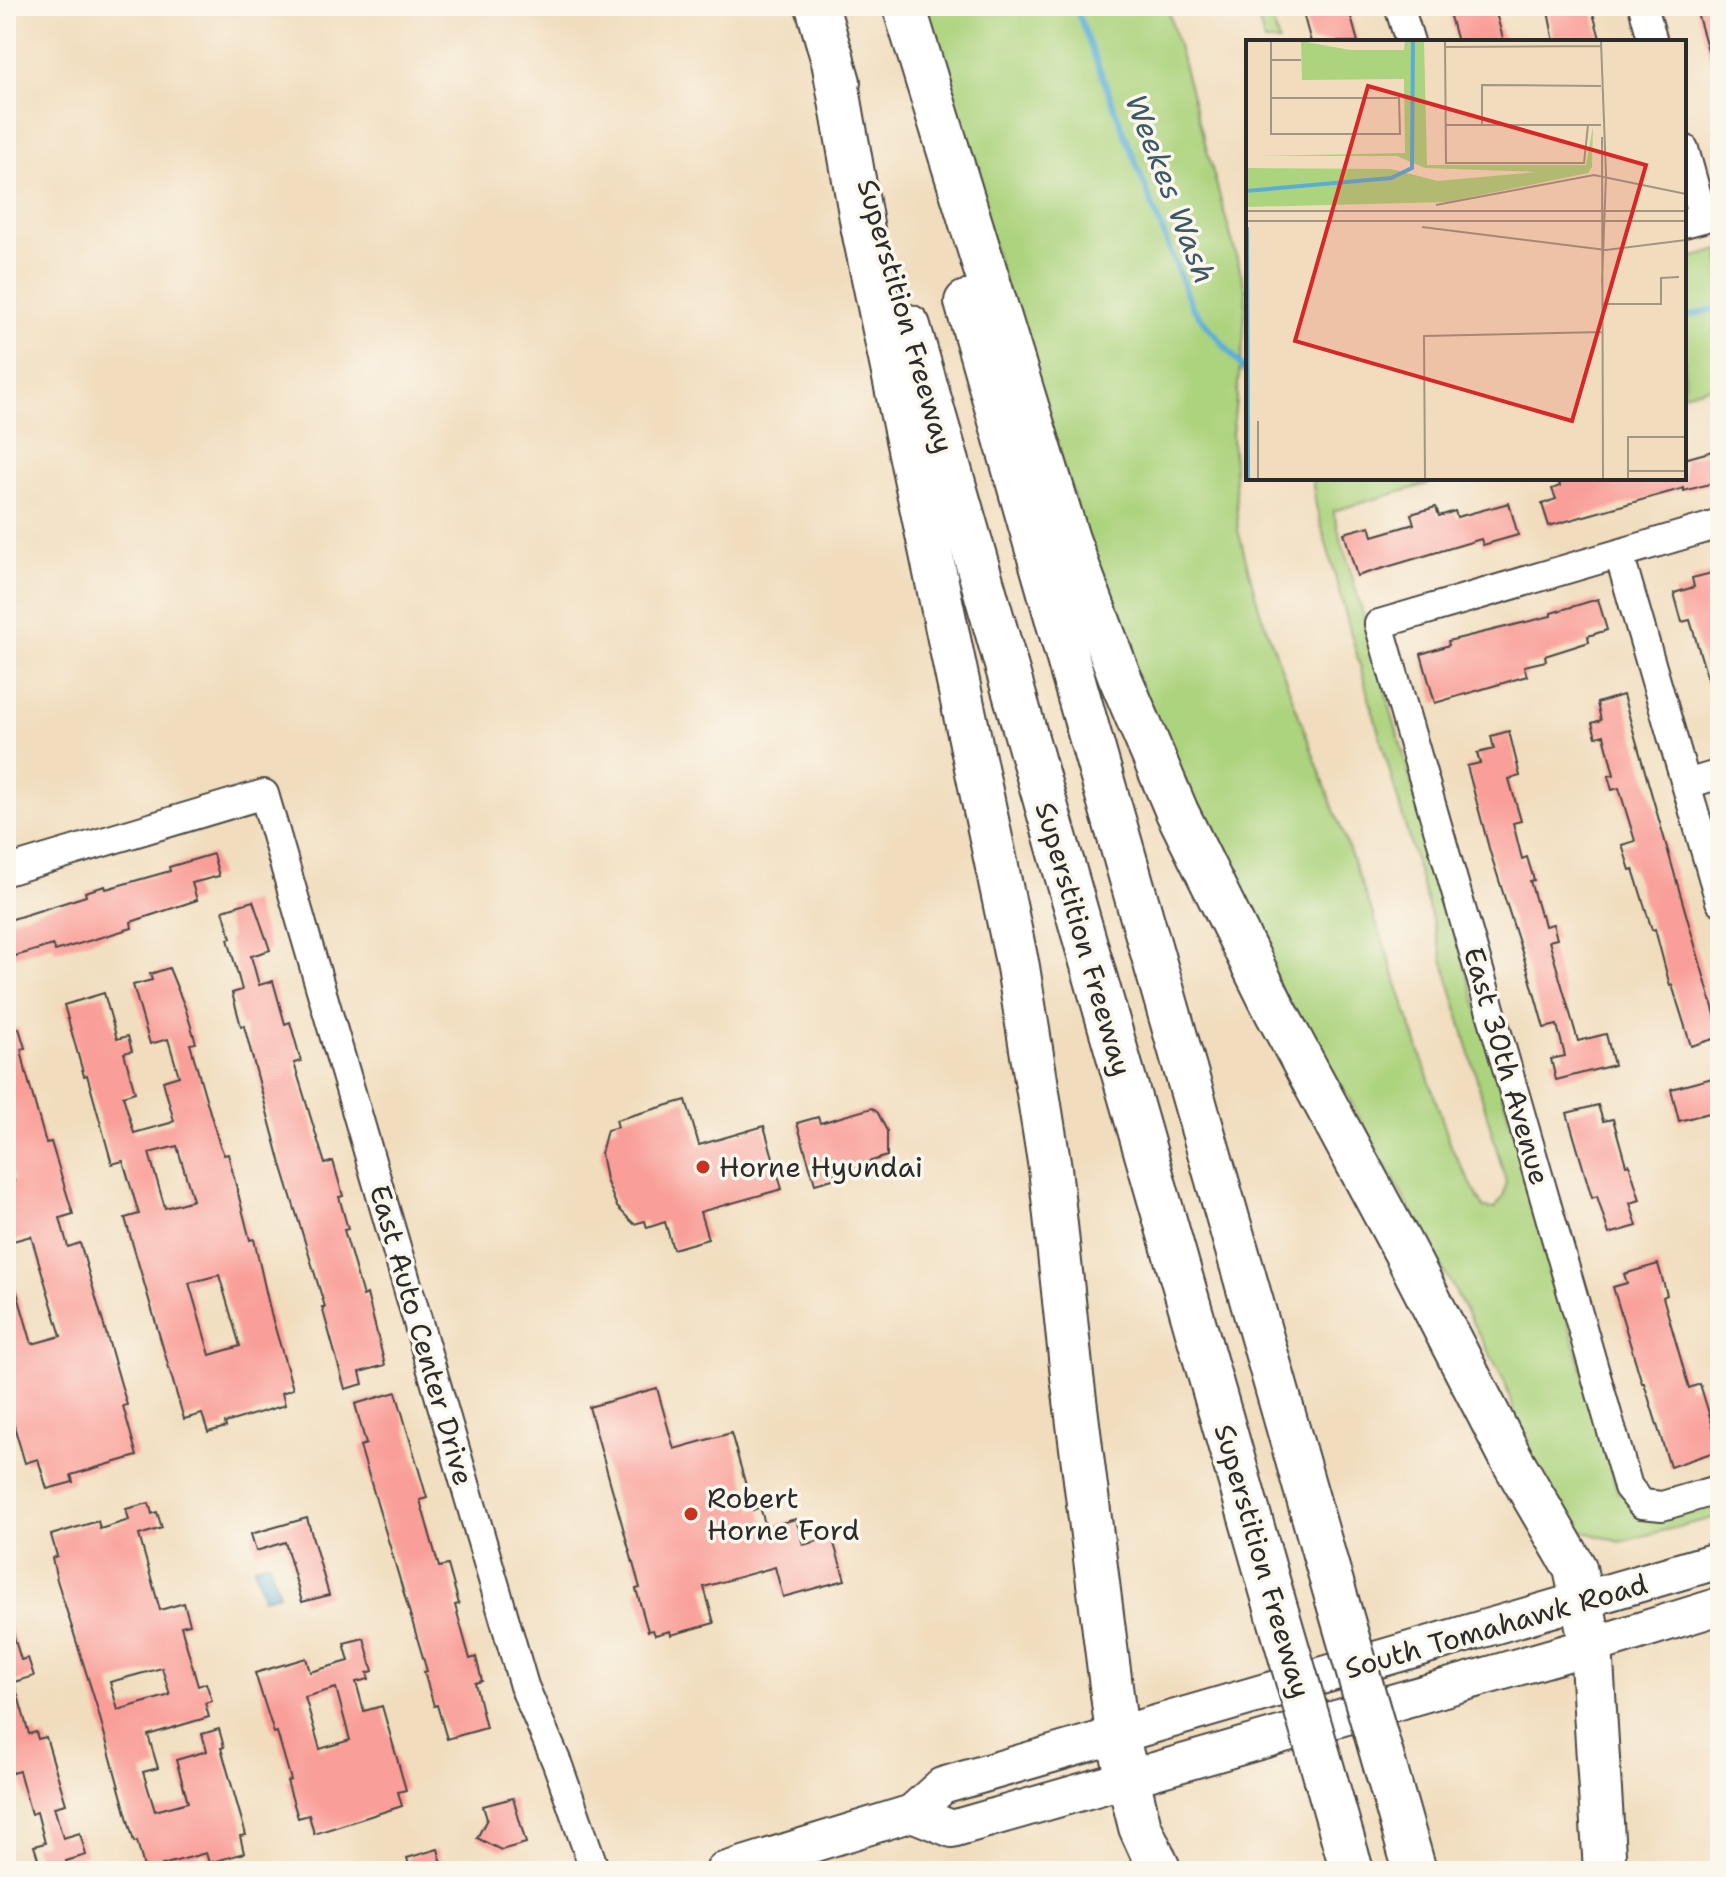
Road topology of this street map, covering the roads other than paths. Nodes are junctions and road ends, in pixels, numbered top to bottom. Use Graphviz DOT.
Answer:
graph roads {
  1 [pos="817,6"];
  2 [pos="881,6"];
  3 [pos="904,6"];
  4 [pos="1399,6"];
  5 [pos="1643,6"];
  6 [pos="1409,40"];
  7 [pos="1652,40"];
  8 [pos="832,55"];
  9 [pos="1686,163"];
  10 [pos="1694,220"];
  11 [pos="1720,524"];
  12 [pos="1619,554"];
  13 [pos="1720,774"];
  14 [pos="1687,784"];
  15 [pos="6,871"];
  16 [pos="1720,901"];
  17 [pos="1720,1489"];
  18 [pos="1720,1560"];
  19 [pos="1582,1601"];
  20 [pos="1720,1606"];
  21 [pos="1591,1646"];
  22 [pos="1117,1734"];
  23 [pos="1127,1779"];
  24 [pos="912,1813"];
  25 [pos="784,1863"];
  26 [pos="595,1871"];
  27 [pos="724,1871"];
  28 [pos="1160,1871"];
  29 [pos="1352,1871"];
  30 [pos="1415,1871"];
  31 [pos="1605,1871"];
  1 -- 8 [label="highway, Superstition Freeway"];
  2 -- 30 [label="highway, bridge"];
  3 -- 19 [label="highway"];
  4 -- 6 [label="street"];
  5 -- 7 [label="street"];
  8 -- 22 [label="highway"];
  8 -- 29 [label="highway, Superstition Freeway, bridge"];
  9 -- 10 [label="street"];
  11 -- 12 [label="street"];
  12 -- 14 [label="street"];
  12 -- 17 [label="street, East 30th Avenue"];
  13 -- 14 [label="street"];
  14 -- 16 [label="street"];
  15 -- 26 [label="street, East Auto Center Drive"];
  18 -- 19 [label="main road, South Tomahawk Road"];
  19 -- 21 [label="highway"];
  19 -- 22 [label="main road, South Tomahawk Road"];
  20 -- 21 [label="main road, South Tomahawk Road"];
  21 -- 23 [label="main road, South Tomahawk Road"];
  21 -- 31 [label="highway"];
  22 -- 23 [label="highway"];
  22 -- 24 [label="main road, South Tomahawk Road"];
  23 -- 24 [label="main road, South Tomahawk Road"];
  23 -- 28 [label="highway"];
  24 -- 25 [label="main road, South Tomahawk Road"];
  25 -- 27 [label="main road, South Tomahawk Road"];
}
